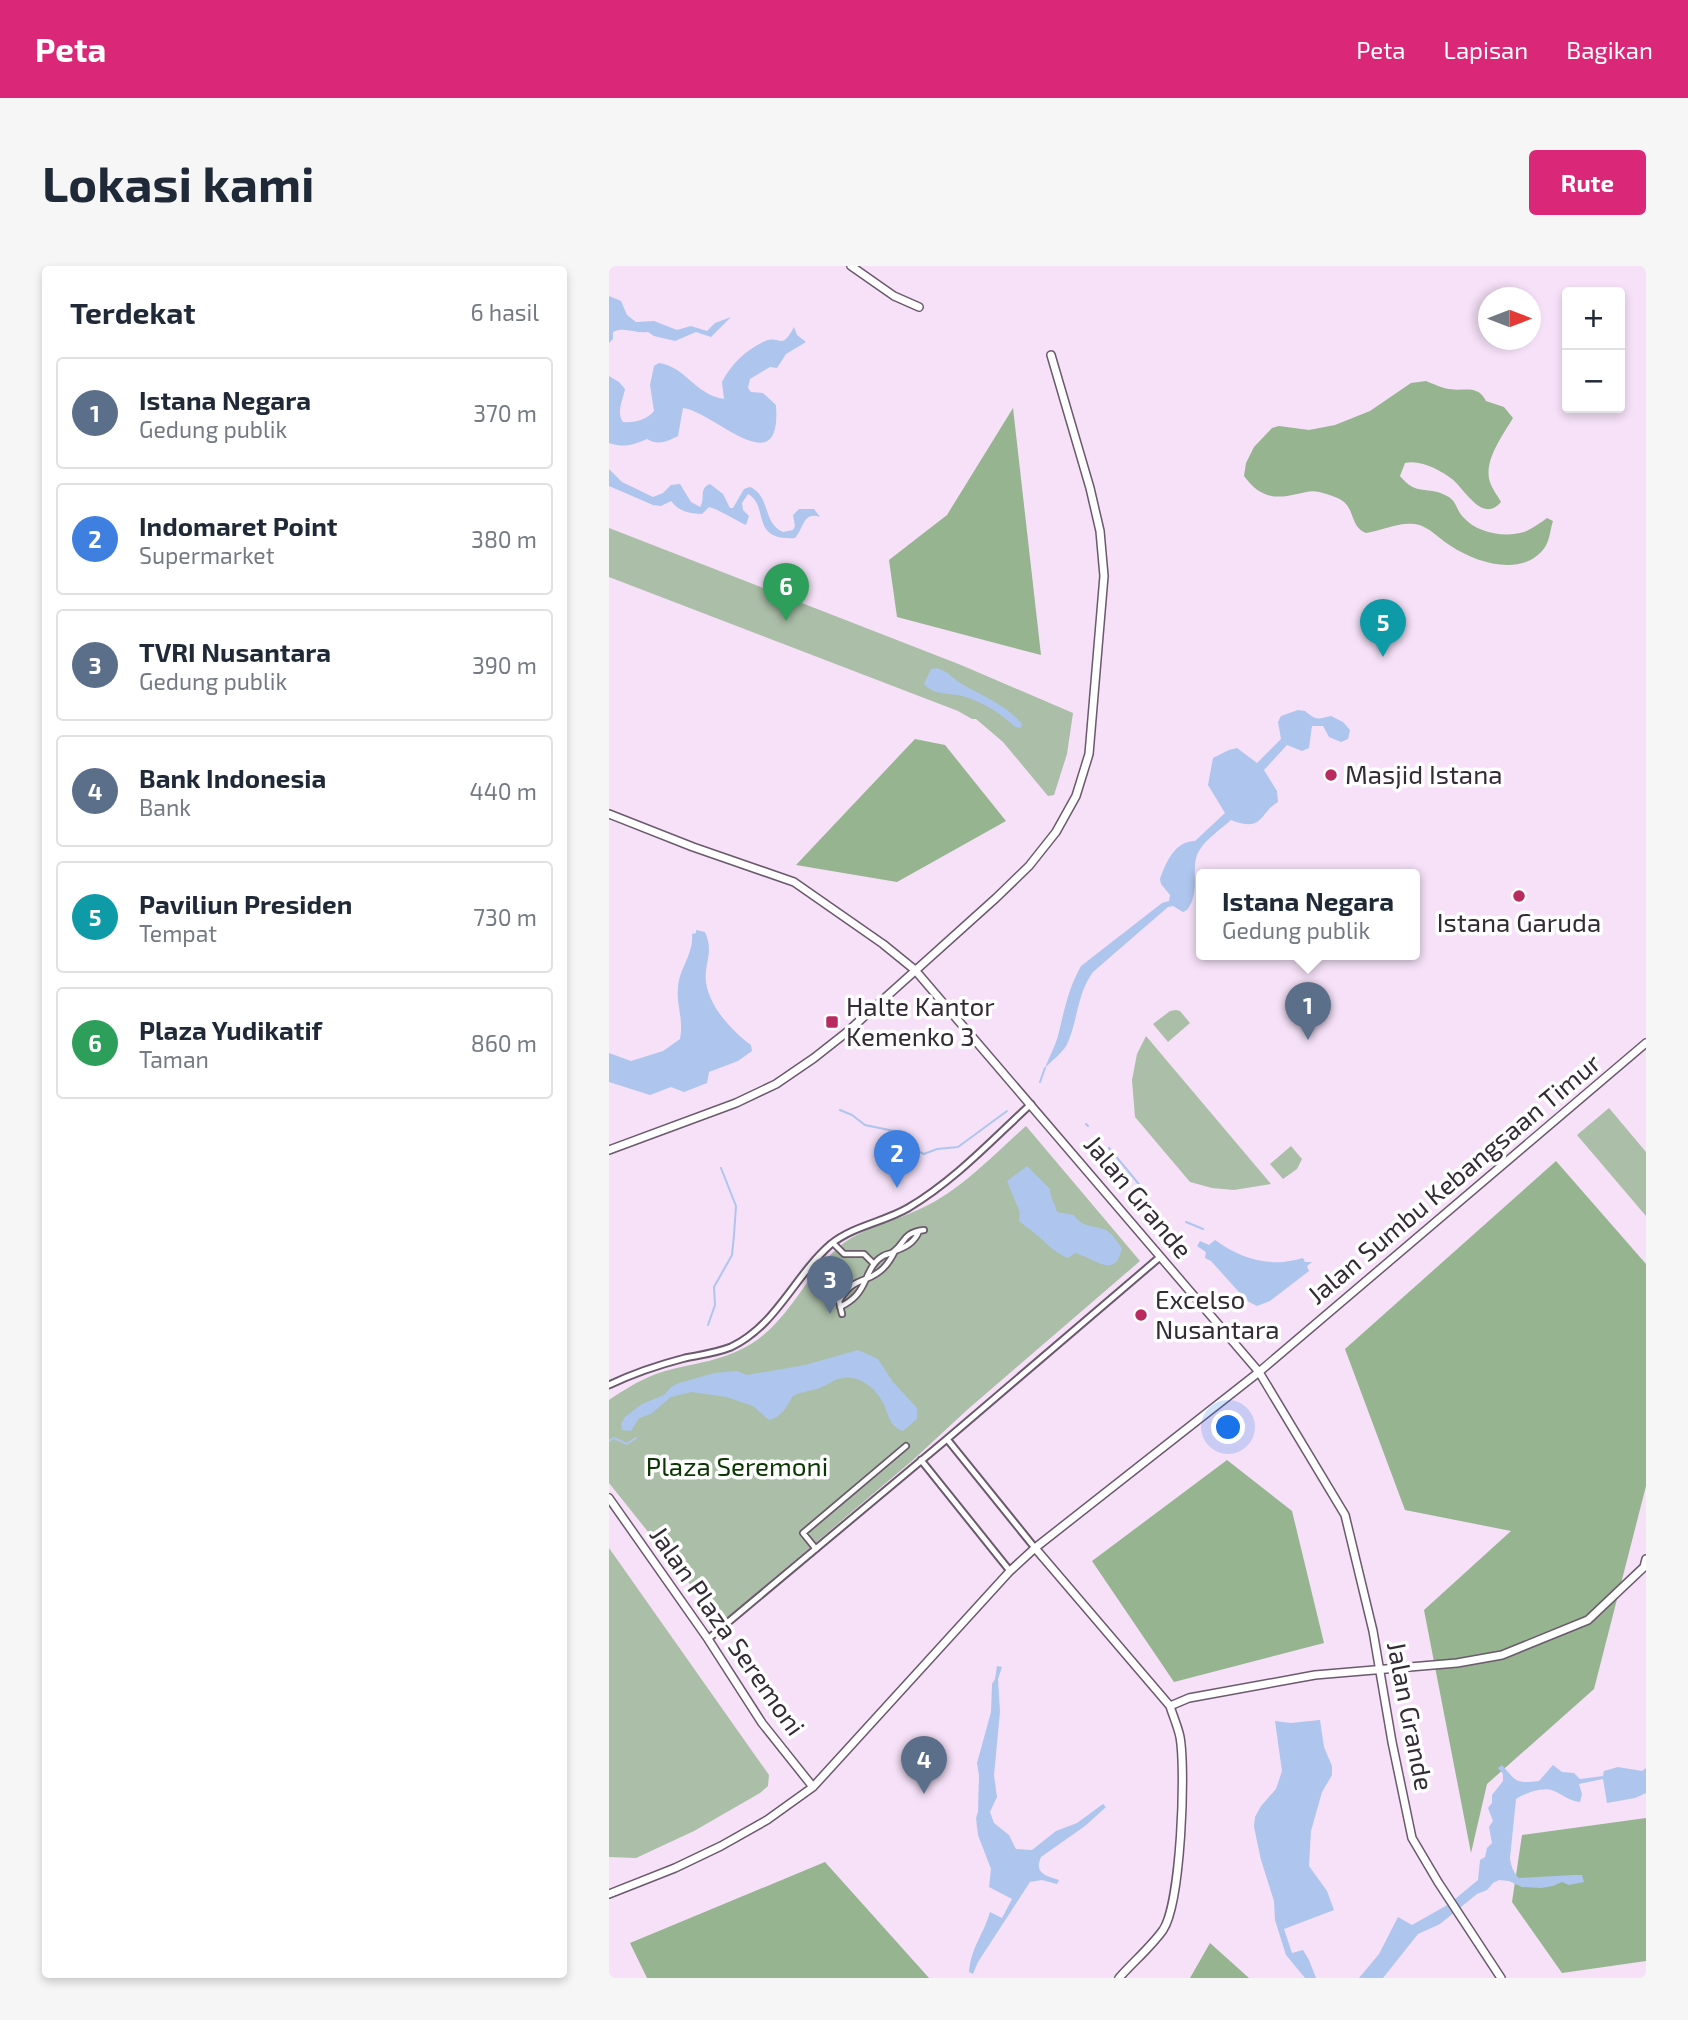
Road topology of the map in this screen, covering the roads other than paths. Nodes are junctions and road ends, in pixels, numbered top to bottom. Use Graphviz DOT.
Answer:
graph roads {
  1 [pos="851,266"];
  2 [pos="919,307"];
  3 [pos="1051,355"];
  4 [pos="609,814"];
  5 [pos="915,970"];
  6 [pos="1646,1043"];
  7 [pos="1031,1104"];
  8 [pos="609,1150"];
  9 [pos="922,1230"];
  10 [pos="832,1243"];
  11 [pos="895,1251"];
  12 [pos="1160,1257"];
  13 [pos="874,1264"];
  14 [pos="866,1279"];
  15 [pos="839,1307"];
  16 [pos="842,1314"];
  17 [pos="1259,1372"];
  18 [pos="609,1385"];
  19 [pos="947,1439"];
  20 [pos="906,1446"];
  21 [pos="921,1461"];
  22 [pos="609,1499"];
  23 [pos="1035,1548"];
  24 [pos="816,1549"];
  25 [pos="1646,1559"];
  26 [pos="1010,1571"];
  27 [pos="708,1639"];
  28 [pos="1379,1670"];
  29 [pos="1170,1706"];
  30 [pos="813,1787"];
  31 [pos="609,1894"];
  32 [pos="1119,1978"];
  33 [pos="1501,1978"];
  1 -- 2 [label="street"];
  3 -- 5 [label="street"];
  4 -- 5 [label="street, Jalan Grande"];
  5 -- 7 [label="street, Jalan Grande"];
  5 -- 8 [label="street"];
  6 -- 17 [label="street, Jalan Sumbu Kebangsaan Timur"];
  7 -- 10 [label="street"];
  7 -- 12 [label="street, Jalan Grande"];
  9 -- 11 [label="street"];
  10 -- 13 [label="street"];
  10 -- 18 [label="street"];
  11 -- 13 [label="street"];
  11 -- 14 [label="street"];
  12 -- 17 [label="street, Jalan Grande"];
  12 -- 19 [label="street"];
  13 -- 14 [label="street"];
  14 -- 15 [label="street"];
  14 -- 15 [label="street"];
  15 -- 16 [label="street"];
  17 -- 23 [label="street, Jalan Sumbu Kebangsaan Timur"];
  17 -- 28 [label="street, Jalan Grande"];
  19 -- 21 [label="street"];
  19 -- 23 [label="street"];
  20 -- 24 [label="street"];
  21 -- 24 [label="street"];
  21 -- 26 [label="street"];
  22 -- 27 [label="street, Jalan Plaza Seremoni"];
  23 -- 26 [label="street, Jalan Sumbu Kebangsaan Timur"];
  23 -- 29 [label="street"];
  24 -- 27 [label="street"];
  25 -- 28 [label="street"];
  26 -- 30 [label="street, Jalan Sumbu Kebangsaan Timur"];
  27 -- 30 [label="street, Jalan Plaza Seremoni"];
  28 -- 29 [label="street"];
  28 -- 33 [label="street, Jalan Grande"];
  29 -- 32 [label="street"];
  30 -- 31 [label="street, Jalan Sumbu Kebangsaan Timur"];
}
